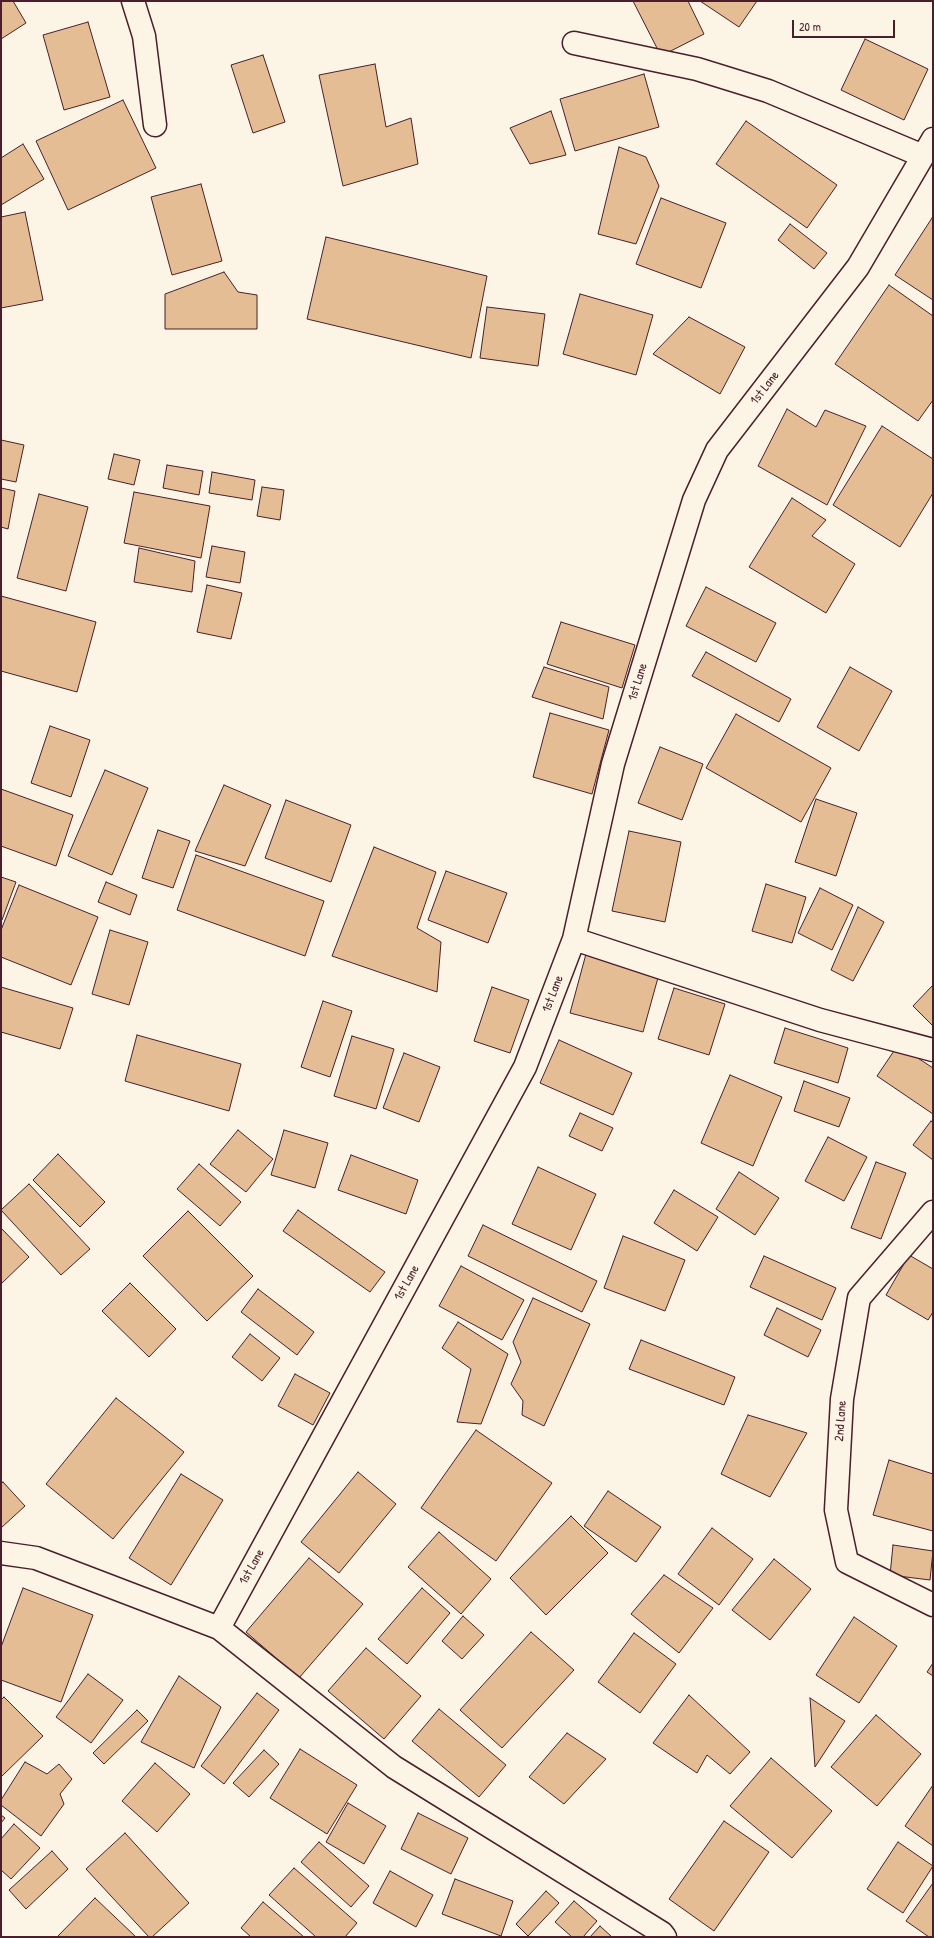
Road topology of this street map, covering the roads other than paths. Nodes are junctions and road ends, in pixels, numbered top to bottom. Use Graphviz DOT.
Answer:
graph roads {
  1 [pos="132,1"];
  2 [pos="574,43"];
  3 [pos="155,126"];
  4 [pos="928,148"];
  5 [pos="574,939"];
  6 [pos="933,1050"];
  7 [pos="933,1212"];
  8 [pos="1,1553"];
  9 [pos="933,1604"];
  10 [pos="219,1628"];
  11 [pos="665,1937"];
  1 -- 3 [label="street"];
  2 -- 4 [label="street"];
  4 -- 5 [label="street, 1st Lane"];
  5 -- 6 [label="street"];
  5 -- 10 [label="street, 1st Lane"];
  7 -- 9 [label="street, 2nd Lane"];
  8 -- 10 [label="street"];
  10 -- 11 [label="street"];
}
